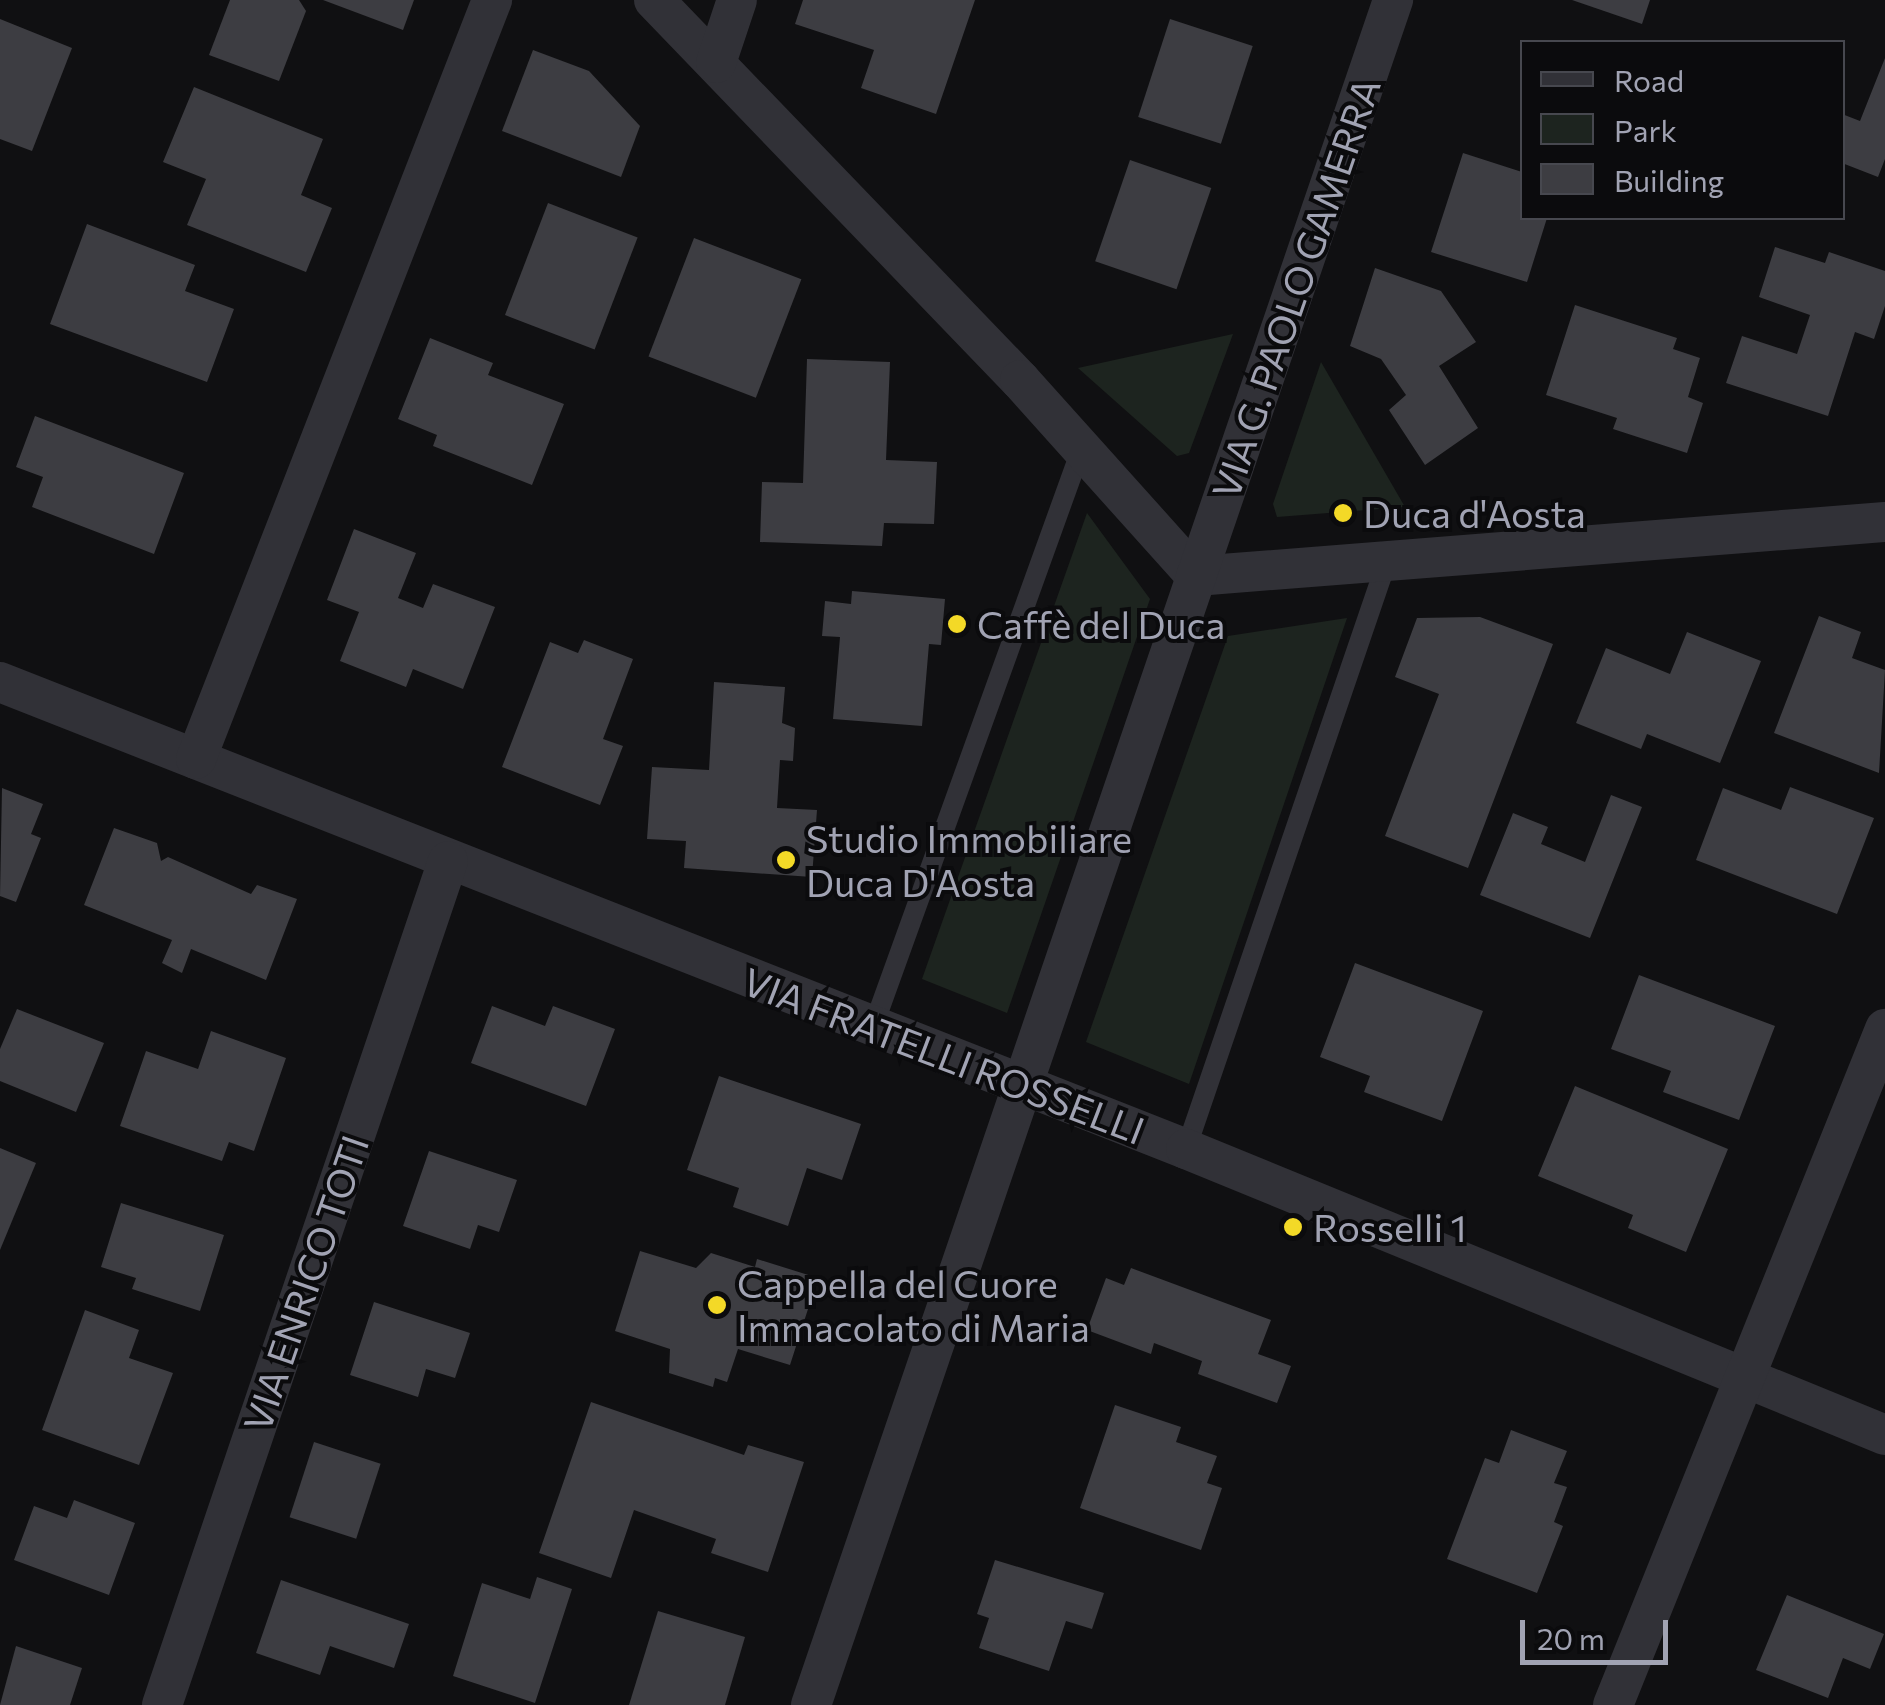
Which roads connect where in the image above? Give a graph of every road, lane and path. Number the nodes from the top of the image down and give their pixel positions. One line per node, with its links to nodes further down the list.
1 (492, 0): 11 (street)
2 (654, 0): 5 (street)
3 (737, 0): 5 (street)
4 (1393, 0): 9 (street, VIA G. PAOLO GAMERRA)
5 (716, 63): 6 (street)
6 (1082, 447): 9 (street); 13 (lane)
7 (1885, 522): 8 (street)
8 (1388, 561): 9 (street); 16 (lane)
9 (1196, 576): 15 (street, VIA G. PAOLO GAMERRA)
10 (0, 682): 11 (street, VIA FRATELLI ROSSELLI)
11 (196, 759): 12 (street, VIA FRATELLI ROSSELLI)
12 (448, 861): 13 (street, VIA FRATELLI ROSSELLI); 19 (street, VIA ENRICO TOTI)
13 (873, 1027): 15 (street, VIA FRATELLI ROSSELLI)
14 (1885, 1029): 17 (street)
15 (1022, 1086): 16 (street, VIA FRATELLI ROSSELLI); 20 (street, VIA G. PAOLO GAMERRA)
16 (1186, 1150): 17 (street, VIA FRATELLI ROSSELLI)
17 (1740, 1378): 18 (street, VIA FRATELLI ROSSELLI); 21 (street)
18 (1885, 1435)
19 (162, 1705)
20 (812, 1705)
21 (1613, 1705)

